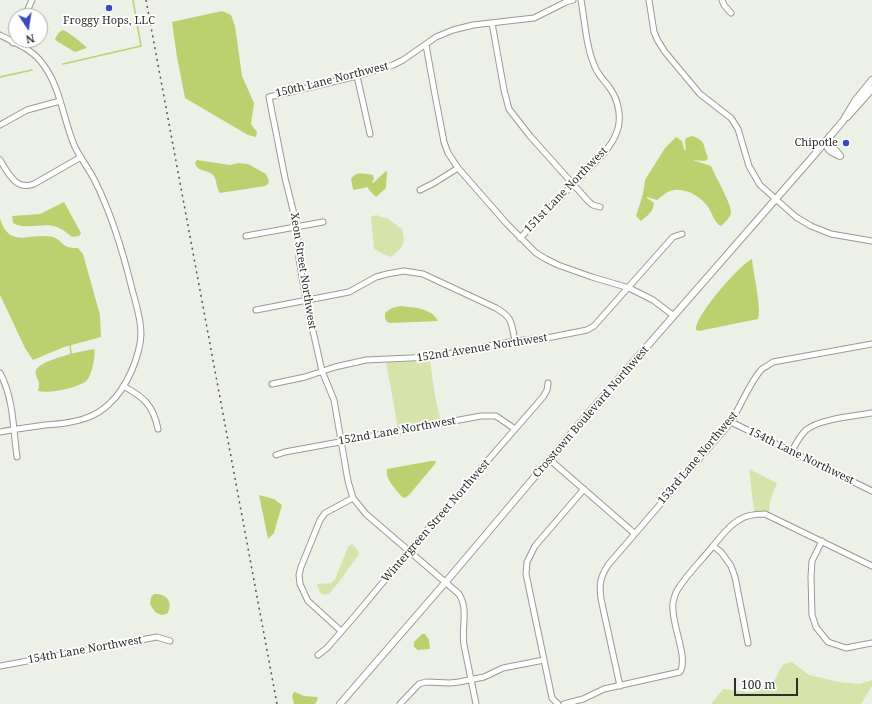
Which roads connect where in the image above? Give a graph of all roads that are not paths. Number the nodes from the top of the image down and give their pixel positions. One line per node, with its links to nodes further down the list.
1 (573, 0): 6 (street, 150th Lane Northwest)
2 (581, 0): 20 (street, 151st Lane Northwest)
3 (649, 0): 22 (street)
4 (722, 0): 5 (street)
5 (731, 13)
6 (492, 23): 7 (street, 150th Lane Northwest); 20 (street)
7 (426, 45): 9 (street, 150th Lane Northwest); 19 (street)
8 (24, 48): 13 (street)
9 (357, 76): 12 (street, 150th Lane Northwest); 16 (street)
10 (872, 80): 14 (street, Crosstown Boulevard Northwest)
11 (872, 89): 14 (street, Crosstown Boulevard Northwest)
12 (269, 97): 25 (street, Xeon Street Northwest)
13 (60, 101): 15 (street); 17 (street)
14 (843, 121): 22 (street, Crosstown Boulevard Northwest)
15 (0, 125)
16 (370, 134)
17 (81, 157): 18 (street); 40 (street)
18 (0, 160)
19 (458, 168): 21 (street); 28 (street)
20 (573, 184): 23 (street); 28 (street, 151st Lane Northwest)
21 (420, 190)
22 (775, 199): 29 (street); 33 (street, Crosstown Boulevard Northwest)
23 (600, 207)
24 (323, 222): 25 (street)
25 (297, 226): 27 (street); 31 (street, Xeon Street Northwest)
26 (682, 234): 30 (street)
27 (246, 236)
28 (520, 238): 30 (street)
29 (872, 241)
30 (628, 288): 33 (street); 34 (street, 152nd Avenue Northwest)
31 (306, 300): 32 (street); 34 (street); 36 (street, Xeon Street Northwest)
32 (256, 310)
33 (674, 316): 51 (street, Crosstown Boulevard Northwest)
34 (515, 341): 36 (street, 152nd Avenue Northwest)
35 (872, 344): 42 (street, 153rd Lane Northwest)
36 (322, 371): 39 (street, 152nd Avenue Northwest); 47 (street, Xeon Street Northwest)
37 (0, 373): 45 (street)
38 (548, 383): 44 (street, Wintergreen Street Northwest)
39 (272, 384)
40 (123, 386): 43 (street); 45 (street)
41 (872, 413): 48 (street)
42 (730, 422): 48 (street, 154th Lane Northwest); 55 (street, 153rd Lane Northwest)
43 (158, 429)
44 (515, 429): 47 (street, 152nd Lane Northwest); 58 (street, Wintergreen Street Northwest)
45 (14, 430): 46 (street); 50 (street)
46 (0, 432)
47 (341, 442): 49 (street, 152nd Lane Northwest); 54 (street, Xeon Street Northwest)
48 (792, 451): 53 (street, 154th Lane Northwest)
49 (276, 455)
50 (17, 457)
51 (549, 460): 52 (street); 60 (street, Crosstown Boulevard Northwest)
52 (584, 489): 55 (street); 66 (street)
53 (872, 491)
54 (353, 498): 58 (street, Xeon Street Northwest); 61 (street)
55 (634, 533): 69 (street, 153rd Lane Northwest)
56 (822, 541): 57 (street); 59 (street); 64 (street)
57 (713, 546): 63 (street); 69 (street)
58 (409, 551): 60 (street, Xeon Street Northwest); 61 (street, Wintergreen Street Northwest)
59 (872, 566)
60 (446, 582): 68 (street, Xeon Street Northwest); 71 (street, Crosstown Boulevard Northwest)
61 (341, 631): 65 (street, Wintergreen Street Northwest)
62 (170, 641): 67 (street, 154th Lane Northwest)
63 (748, 643)
64 (872, 643)
65 (318, 655)
66 (544, 660): 68 (street); 70 (street)
67 (0, 666)
68 (470, 680): 72 (street); 73 (street, Xeon Street Northwest)
69 (620, 686): 74 (street)
70 (557, 703)
71 (340, 704)
72 (400, 704)
73 (476, 704)
74 (564, 704)

